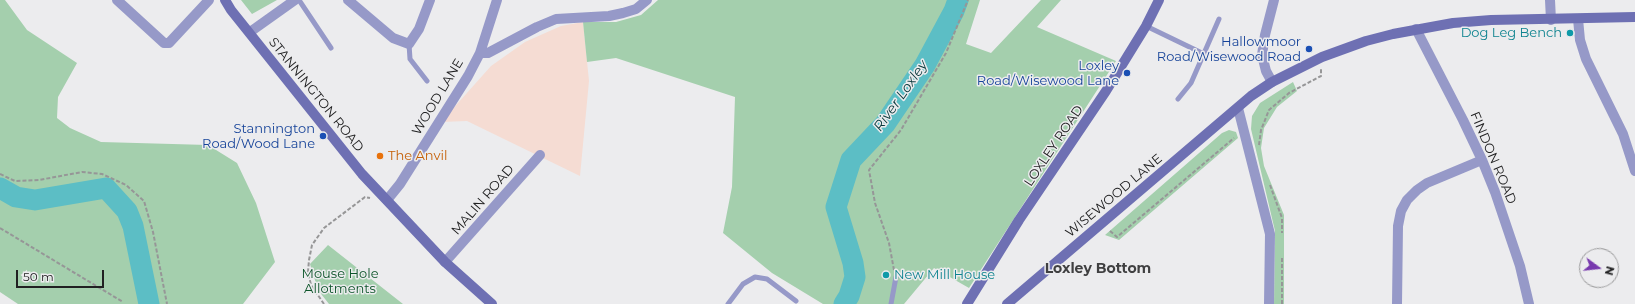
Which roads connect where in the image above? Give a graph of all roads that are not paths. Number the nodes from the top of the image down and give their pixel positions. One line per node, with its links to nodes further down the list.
1 (117, 0): 2 (street)
2 (209, 0)
3 (225, 0): 19 (main road, STANNINGTON ROAD)
4 (295, 0): 19 (street)
5 (299, 0): 21 (lane)
6 (348, 0): 20 (street)
7 (430, 0): 20 (street)
8 (497, 0): 22 (street, WOOD LANE)
9 (647, 0): 22 (street)
10 (1159, 0): 17 (main road, LOXLEY ROAD)
11 (1274, 0): 25 (street)
12 (1550, 0): 16 (street)
13 (1635, 17): 15 (main road, WISEWOOD LANE)
14 (1219, 19): 23 (lane)
15 (1578, 19): 16 (main road, WISEWOOD LANE); 30 (street)
16 (1551, 20): 18 (main road, WISEWOOD LANE)
17 (1146, 26): 23 (lane); 38 (main road, LOXLEY ROAD)
18 (1416, 29): 25 (main road, WISEWOOD LANE); 29 (street, FINDON ROAD)
19 (250, 32): 31 (main road, STANNINGTON ROAD)
20 (409, 44): 24 (lane)
21 (331, 48)
22 (480, 53): 31 (street, WOOD LANE)
23 (1204, 54): 26 (lane)
24 (427, 81)
25 (1272, 82): 27 (main road, WISEWOOD LANE)
26 (1178, 100)
27 (1238, 108): 39 (main road, WISEWOOD LANE); 40 (street)
28 (540, 154): 32 (street, MALIN ROAD)
29 (1482, 160): 41 (street); 42 (street, FINDON ROAD)
30 (1635, 171)
31 (387, 200): 32 (main road, STANNINGTON ROAD)
32 (445, 262): 35 (main road, STANNINGTON ROAD)
33 (896, 277): 37 (lane)
34 (796, 301): 36 (lane)
35 (492, 304)
36 (728, 304)
37 (892, 304)
38 (967, 304)
39 (1006, 304)
40 (1269, 304)
41 (1397, 304)
42 (1529, 304)

